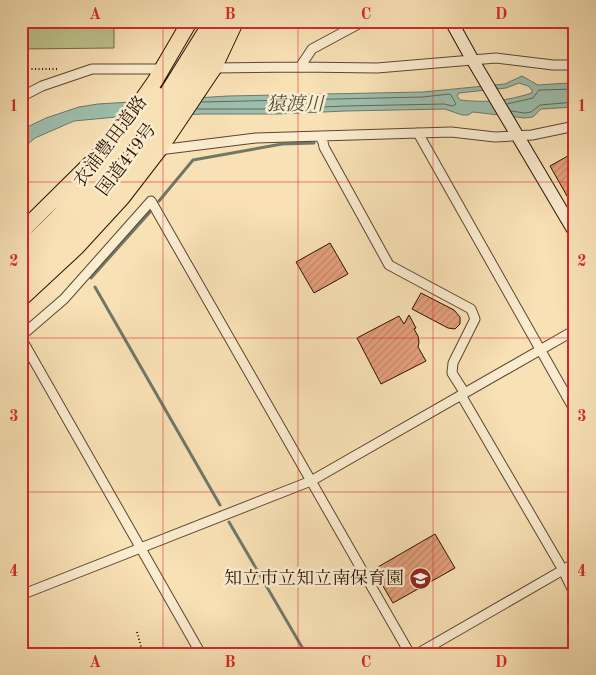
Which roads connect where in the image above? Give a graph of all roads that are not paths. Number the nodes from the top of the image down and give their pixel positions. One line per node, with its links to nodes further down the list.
1 (190, 21): 12 (highway, 国道419号)
2 (208, 21): 21 (highway, 衣浦豊田道路)
3 (212, 21): 22 (highway, 衣浦豊田道路)
4 (224, 21): 23 (highway, 衣浦豊田道路)
5 (236, 21): 11 (highway, 国道419号)
6 (364, 21): 10 (street)
7 (451, 21): 8 (main road)
8 (474, 62): 9 (street); 10 (street); 16 (main road)
9 (575, 65)
10 (300, 67): 11 (street)
11 (214, 68): 18 (highway, 国道419号)
12 (158, 75): 13 (street); 19 (highway, 国道419号)
13 (21, 97)
14 (575, 126): 16 (street)
15 (418, 133): 16 (street); 17 (street); 27 (street)
16 (518, 136): 20 (main road)
17 (320, 137): 18 (street); 28 (street)
18 (162, 144): 24 (highway, 国道419号)
19 (21, 232)
20 (575, 233)
21 (21, 252)
22 (21, 270)
23 (21, 286)
24 (21, 299)
25 (575, 330): 27 (street)
26 (21, 337): 30 (street); 31 (street)
27 (540, 350): 28 (street); 29 (street)
28 (463, 393): 30 (street); 33 (street)
29 (575, 411)
30 (310, 481): 31 (street); 37 (street)
31 (141, 548): 34 (street); 36 (street)
32 (575, 563): 33 (street)
33 (564, 570): 35 (street); 38 (street)
34 (21, 595)
35 (575, 595)
36 (201, 654)
37 (410, 654)
38 (417, 654)

